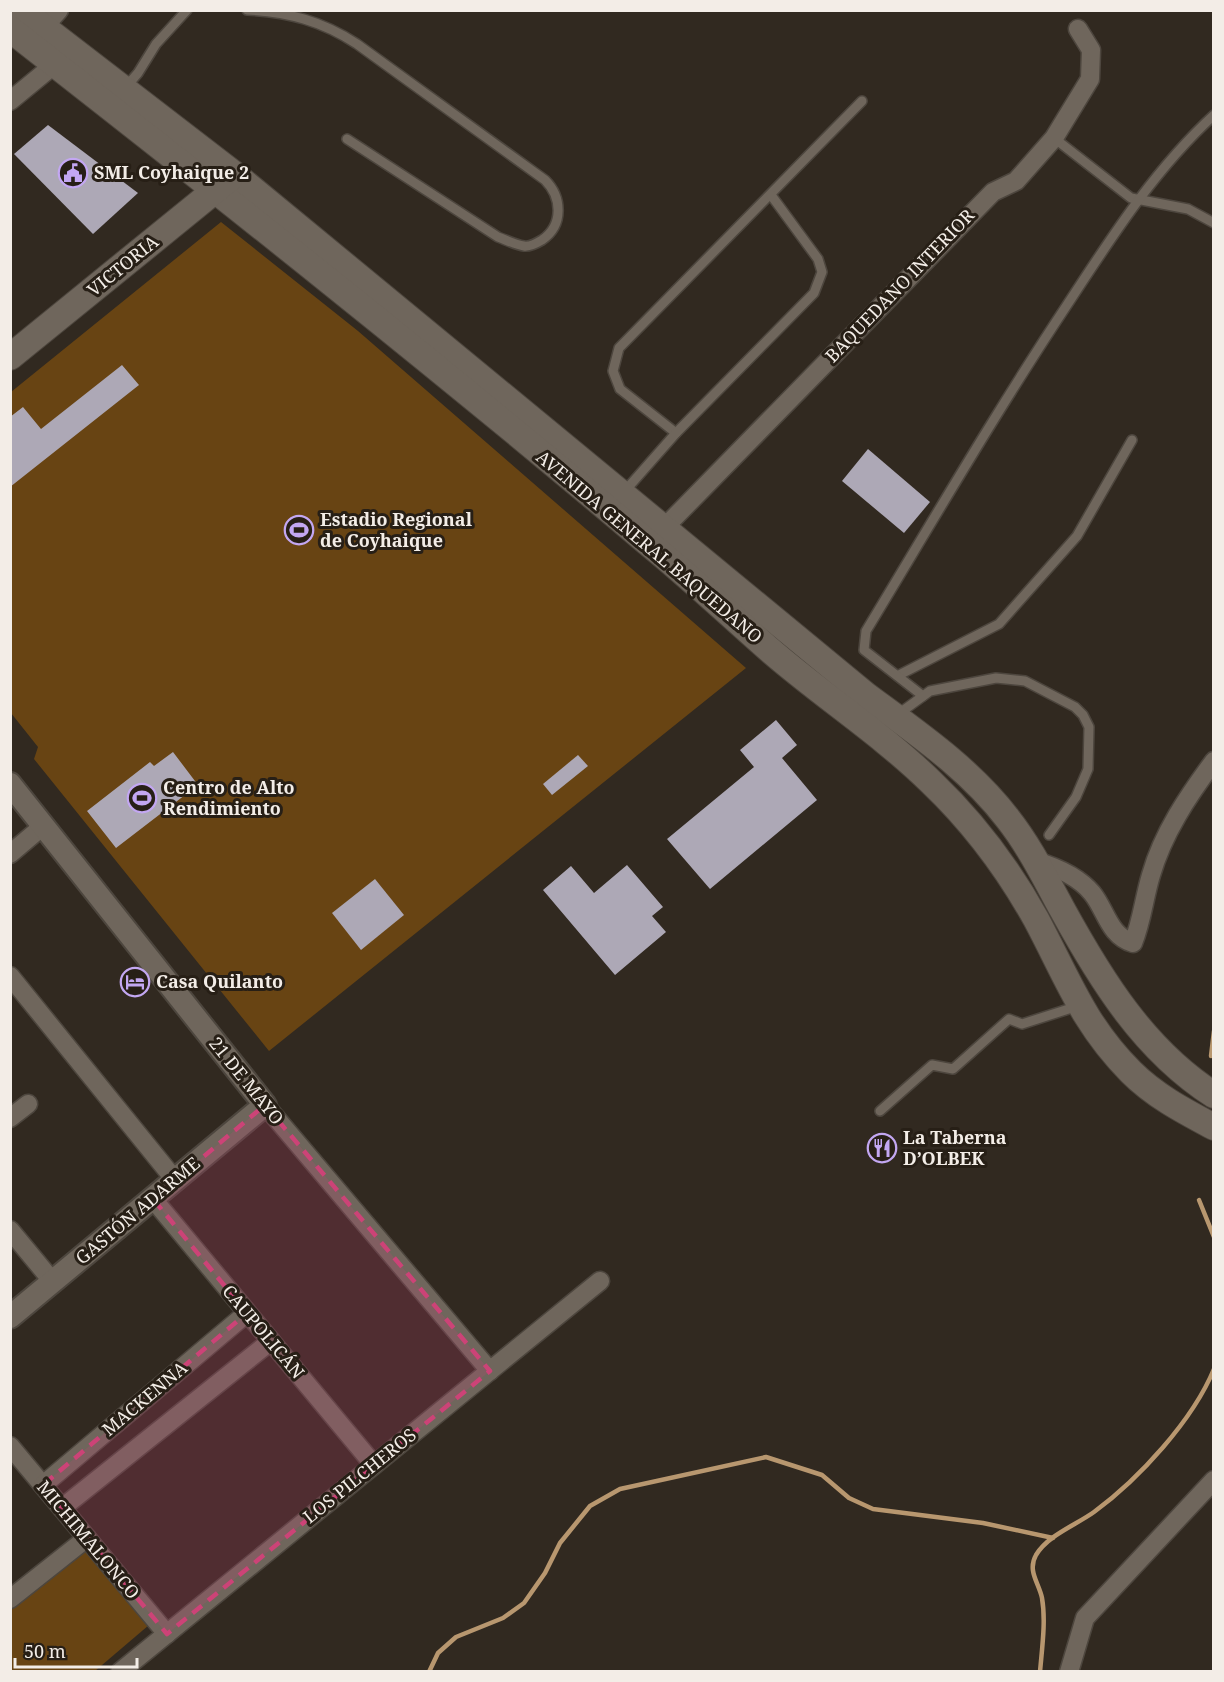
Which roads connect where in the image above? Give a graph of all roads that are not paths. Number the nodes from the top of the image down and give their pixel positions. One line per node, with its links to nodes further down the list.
1 (21, 10): 4 (main road, AVENIDA GENERAL BAQUEDANO)
2 (187, 10): 8 (lane)
3 (247, 10): 12 (lane)
4 (51, 19): 8 (main road, AVENIDA GENERAL BAQUEDANO)
5 (10, 29): 7 (main road, AVENIDA GENERAL BAQUEDANO)
6 (1078, 29): 13 (street, BAQUEDANO INTERIOR)
7 (55, 64): 9 (street); 14 (main road, AVENIDA GENERAL BAQUEDANO)
8 (123, 89): 14 (main road, AVENIDA GENERAL BAQUEDANO)
9 (10, 101)
10 (862, 101): 15 (lane)
11 (1214, 115): 16 (lane)
12 (347, 138)
13 (1054, 138): 16 (lane); 22 (street, BAQUEDANO INTERIOR)
14 (226, 182): 18 (main road, VICTORIA); 21 (main road, AVENIDA GENERAL BAQUEDANO); 33 (main road, AVENIDA GENERAL BAQUEDANO)
15 (771, 195): 19 (lane); 19 (lane)
16 (1136, 201): 17 (lane); 23 (lane)
17 (1214, 223)
18 (10, 357)
19 (676, 433): 21 (lane)
20 (1132, 440): 23 (lane)
21 (622, 493): 22 (main road, AVENIDA GENERAL BAQUEDANO)
22 (664, 528): 25 (main road, AVENIDA GENERAL BAQUEDANO)
23 (899, 675): 24 (lane)
24 (924, 696): 25 (lane); 29 (lane)
25 (895, 717): 31 (main road, AVENIDA GENERAL BAQUEDANO)
26 (1214, 760): 31 (street)
27 (10, 784): 28 (street, 21 DE MAYO)
28 (43, 826): 30 (street); 36 (street, 21 DE MAYO)
29 (1049, 835)
30 (10, 854)
31 (1036, 861): 34 (main road, AVENIDA GENERAL BAQUEDANO)
32 (10, 976): 40 (street)
33 (1078, 1006): 37 (lane); 39 (main road, AVENIDA GENERAL BAQUEDANO)
34 (1214, 1095)
35 (28, 1104): 38 (street)
36 (265, 1105): 40 (street, GASTÓN ADARME); 48 (street, 21 DE MAYO)
37 (880, 1111)
38 (10, 1118)
39 (1214, 1127)
40 (175, 1180): 41 (street, GASTÓN ADARME)
41 (153, 1198): 44 (street, GASTÓN ADARME); 45 (street, CAUPOLICÁN)
42 (10, 1230): 44 (street)
43 (600, 1281): 48 (street, LOS PILCHEROS)
44 (53, 1282): 46 (street, GASTÓN ADARME)
45 (248, 1313): 47 (street, CAUPOLICÁN); 52 (street, MACKENNA)
46 (10, 1317)
47 (271, 1341): 50 (street, CAUPOLICÁN); 53 (street, MACKENNA)
48 (490, 1371): 50 (street, LOS PILCHEROS)
49 (10, 1446): 52 (street, MICHIMALONCO)
50 (374, 1465): 56 (street, LOS PILCHEROS)
51 (1214, 1480): 58 (street)
52 (43, 1485): 53 (street, MICHIMALONCO)
53 (62, 1508): 54 (street, MICHIMALONCO)
54 (87, 1538): 55 (street); 56 (street, MICHIMALONCO)
55 (10, 1599)
56 (167, 1634): 57 (street, LOS PILCHEROS)
57 (120, 1671)
58 (1068, 1671)

